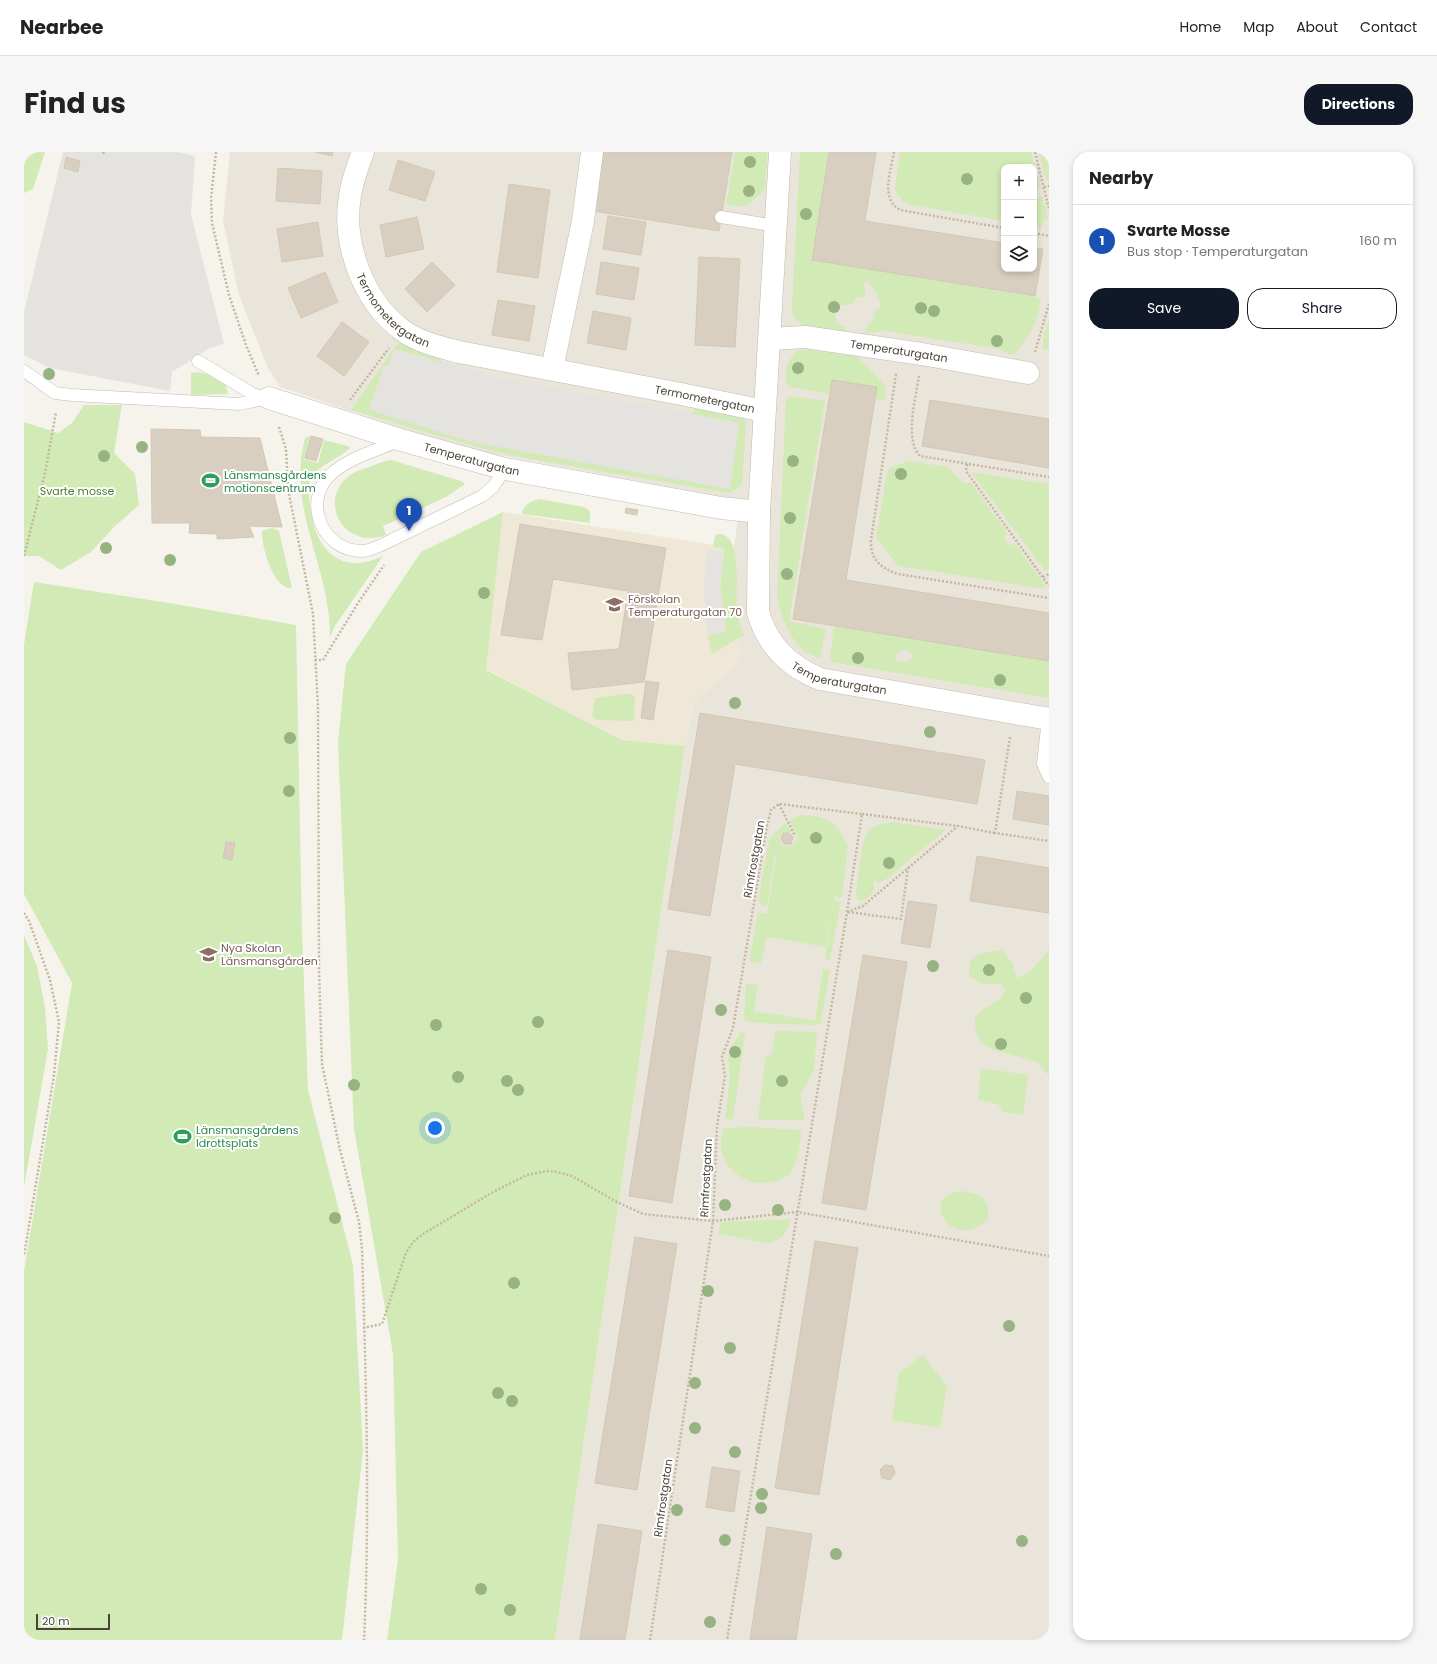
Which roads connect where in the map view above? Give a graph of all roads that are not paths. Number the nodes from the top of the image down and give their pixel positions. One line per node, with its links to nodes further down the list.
1 (363, 152): 8 (street, Termometergatan)
2 (592, 152): 8 (street)
3 (780, 152): 5 (street, Temperaturgatan)
4 (721, 217): 5 (lane)
5 (776, 226): 6 (street, Temperaturgatan)
6 (770, 339): 10 (street, Temperaturgatan); 12 (street, Temperaturgatan)
7 (198, 361): 11 (lane, Temperaturgatan)
8 (552, 369): 12 (street, Termometergatan)
9 (24, 371): 11 (lane)
10 (1028, 373)
11 (269, 398): 13 (street, Temperaturgatan)
12 (764, 411): 15 (street, Temperaturgatan)
13 (401, 440): 14 (street, Temperaturgatan); 14 (lane)
14 (505, 469): 15 (street, Temperaturgatan)
15 (759, 512): 16 (street, Temperaturgatan)
16 (1049, 719): 17 (lane)
17 (1049, 777)

